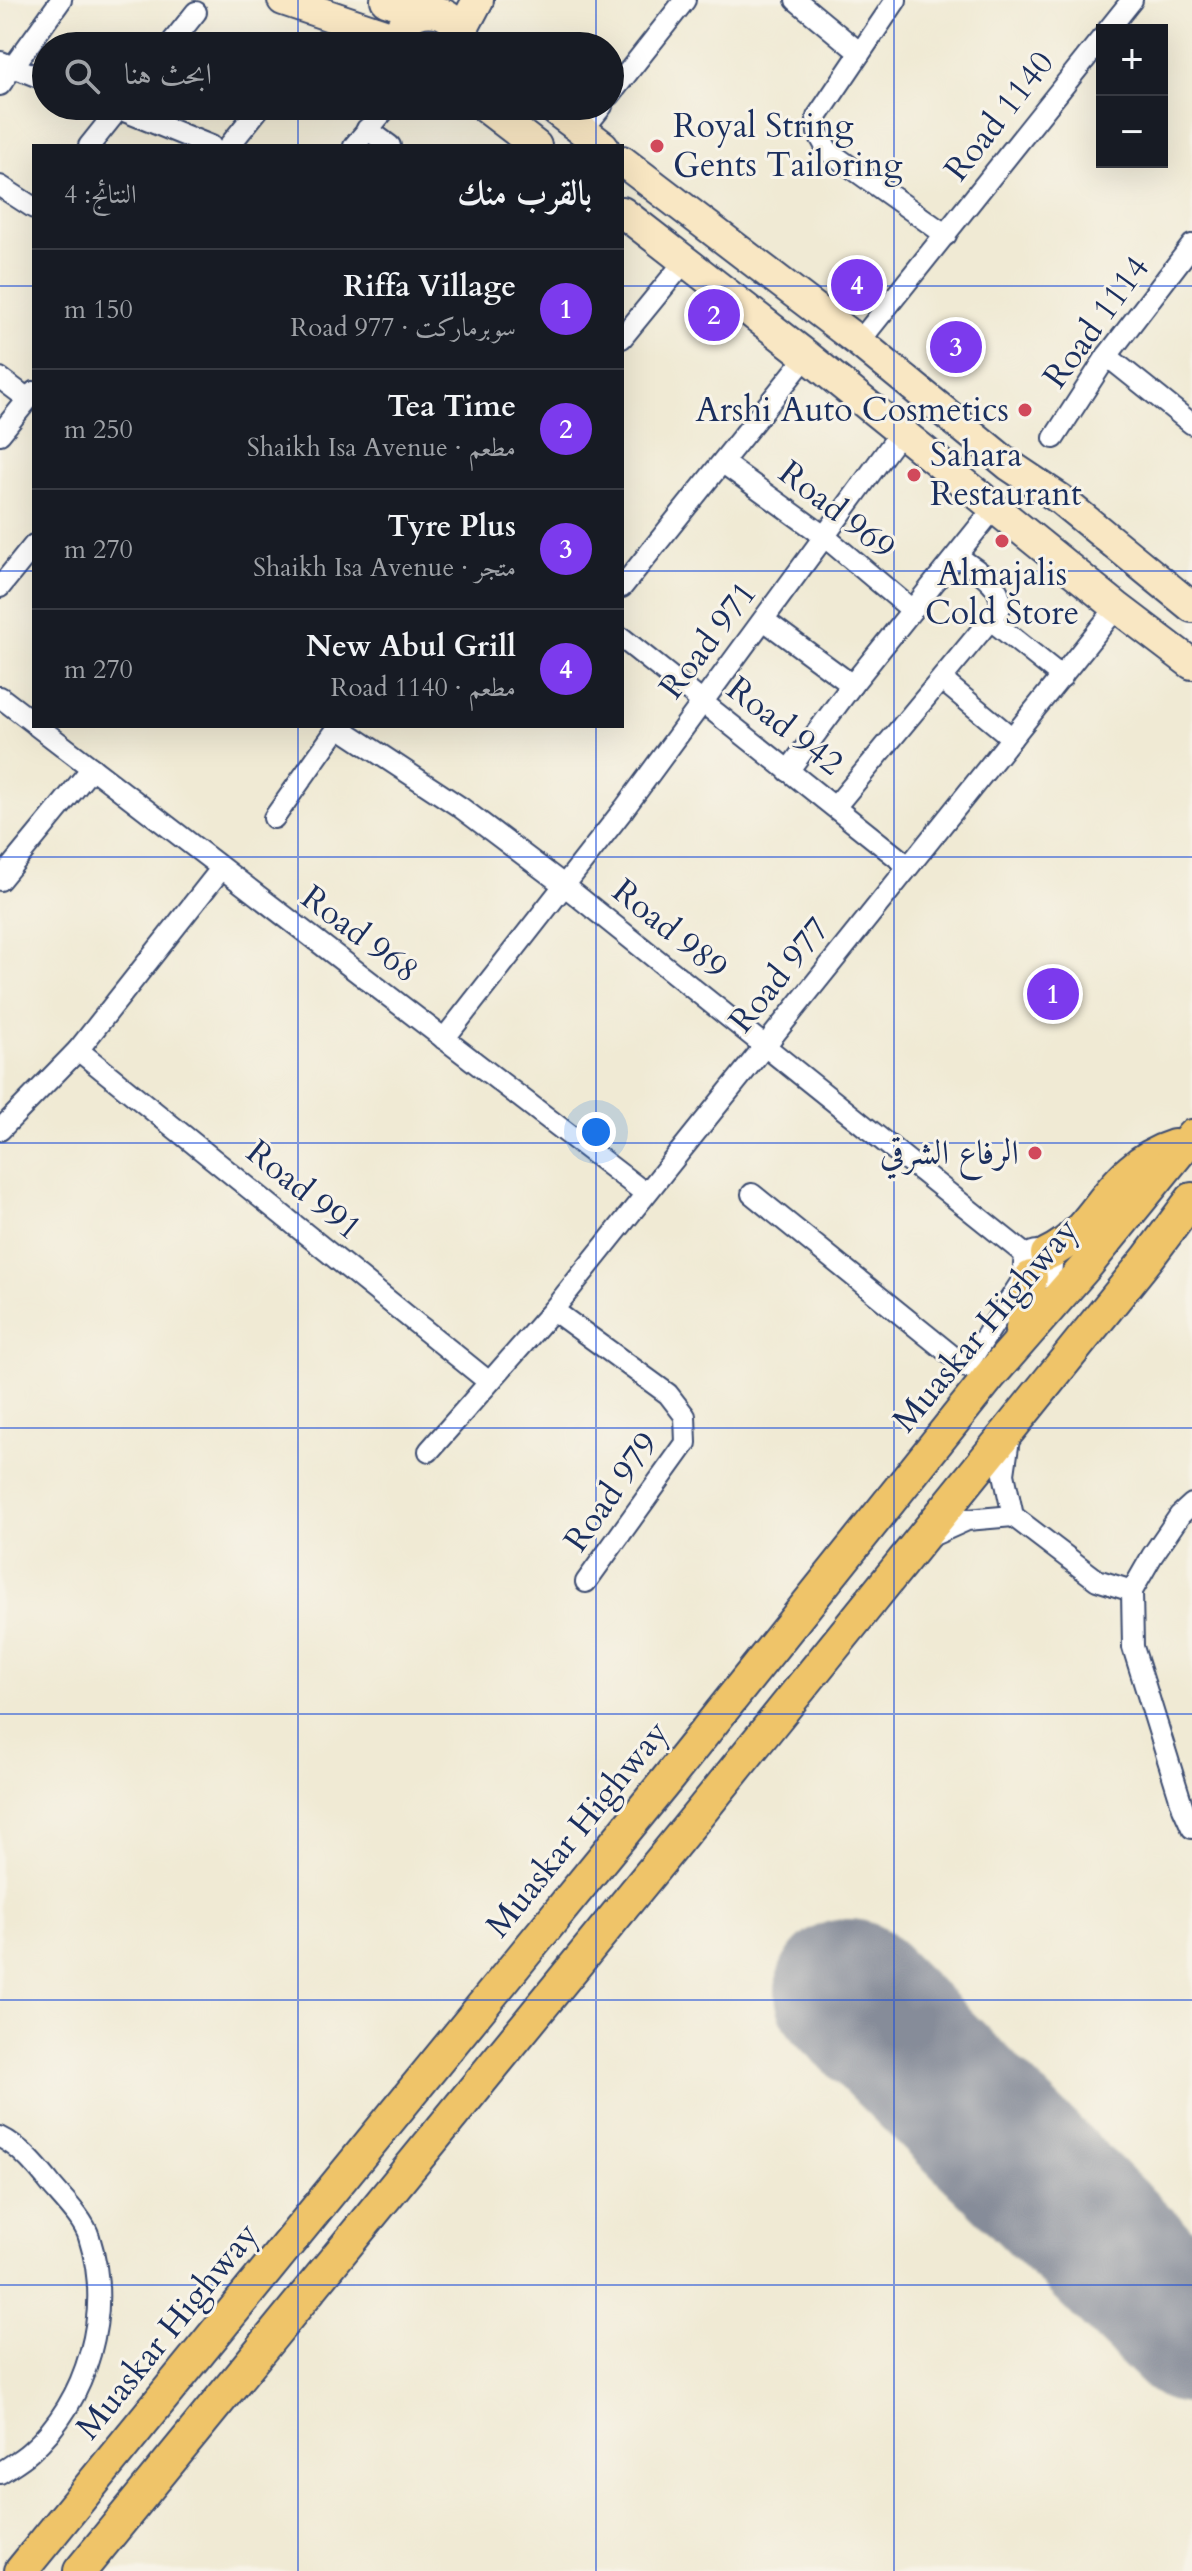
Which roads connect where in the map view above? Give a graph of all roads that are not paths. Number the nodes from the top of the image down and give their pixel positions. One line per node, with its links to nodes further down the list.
1 (61, 0): 12 (street)
2 (283, 0): 14 (street)
3 (386, 0): 9 (street)
4 (478, 0): 17 (street)
5 (685, 0): 23 (street)
6 (796, 0): 20 (street)
7 (896, 0): 20 (street)
8 (1132, 0): 11 (street)
9 (437, 7): 15 (street); 16 (street)
10 (196, 12): 13 (street)
11 (1113, 24)
12 (34, 32)
13 (180, 32)
14 (369, 32)
15 (399, 32)
16 (459, 32)
17 (467, 32)
18 (32, 34): 21 (street)
19 (1096, 46): 43 (street, Road 1140)
20 (860, 53): 43 (street, Road 1140)
21 (7, 64): 22 (street); 24 (street)
22 (32, 74)
23 (624, 77)
24 (0, 85)
25 (108, 120): 33 (street)
26 (148, 120): 34 (street)
27 (250, 120): 35 (street)
28 (374, 120): 31 (street)
29 (502, 120): 38 (street)
30 (568, 120): 32 (street)
31 (367, 129): 36 (street); 37 (street)
32 (592, 138)
33 (90, 144)
34 (206, 144)
35 (231, 144)
36 (356, 144)
37 (387, 144)
38 (533, 144)
39 (624, 163): 47 (street)
40 (0, 186): 41 (street)
41 (32, 207)
42 (624, 214): 45 (street)
43 (946, 235): 47 (street, Road 1140)
44 (1192, 245): 49 (street, Road 1114)
45 (685, 261): 46 (street); 48 (street)
46 (624, 336)
47 (859, 342): 64 (street)
48 (807, 356): 53 (street); 56 (street, Road 969)
49 (1107, 356): 52 (street); 55 (street, Road 1114)
50 (0, 378): 51 (street)
51 (31, 396): 54 (street)
52 (1192, 424)
53 (901, 432): 57 (street); 58 (street, Road 971)
54 (0, 434)
55 (1054, 438)
56 (723, 463): 58 (street, Road 969); 61 (street, Road 969)
57 (995, 507): 60 (street); 63 (street)
58 (824, 536): 65 (street, Road 969); 66 (street, Road 971)
59 (32, 547): 62 (street)
60 (957, 556): 65 (street); 67 (street)
61 (624, 585)
62 (0, 587)
63 (1117, 607): 69 (street); 70 (street, Road 977)
64 (1192, 607)
65 (912, 610): 72 (street)
66 (764, 620): 72 (street); 74 (street, Road 971)
67 (992, 621): 70 (street); 71 (street)
68 (624, 640): 74 (street, Road 942)
69 (1192, 664)
70 (1062, 677): 79 (street, Road 977)
71 (942, 680): 79 (street); 82 (street)
72 (852, 685): 81 (street)
73 (0, 697): 75 (street, Road 968)
74 (702, 701): 81 (street, Road 942); 87 (street, Road 971)
75 (32, 722)
76 (40, 728): 80 (street, Road 968)
77 (337, 728): 83 (street)
78 (341, 728): 87 (street, Road 989)
79 (1012, 738): 84 (street, Road 977)
80 (92, 768): 85 (street, Road 968); 86 (street)
81 (788, 771): 82 (street, Road 942)
82 (835, 807): 84 (street, Road 942)
83 (274, 818)
84 (908, 866): 89 (street, Road 977)
85 (221, 869): 88 (street, Road 968); 90 (street)
86 (0, 880)
87 (565, 886): 88 (street, Road 971); 89 (street, Road 989)
88 (444, 1039): 93 (street, Road 968)
89 (763, 1046): 93 (street, Road 977); 96 (street, Road 989)
90 (78, 1050): 91 (street); 99 (street, Road 991)
91 (0, 1130)
92 (1190, 1138): 96 (main road); 98 (main road, Muaskar Highway)
93 (645, 1193): 97 (street, Road 977)
94 (752, 1194): 96 (street)
95 (1192, 1199): 100 (main road)
96 (1033, 1265): 98 (main road)
97 (553, 1310): 99 (street, Road 977); 105 (street, Road 979)
98 (1020, 1340): 110 (main road, Muaskar Highway)
99 (489, 1382): 101 (street, Road 977)
100 (1011, 1425): 103 (street); 104 (main road)
101 (429, 1451)
102 (1192, 1504): 106 (street)
103 (1013, 1516): 104 (street); 106 (street)
104 (918, 1542): 111 (main road)
105 (586, 1582)
106 (1132, 1591): 107 (street)
107 (1192, 1828)
108 (0, 2137): 109 (street)
109 (0, 2473)
110 (21, 2571)
111 (80, 2571)

